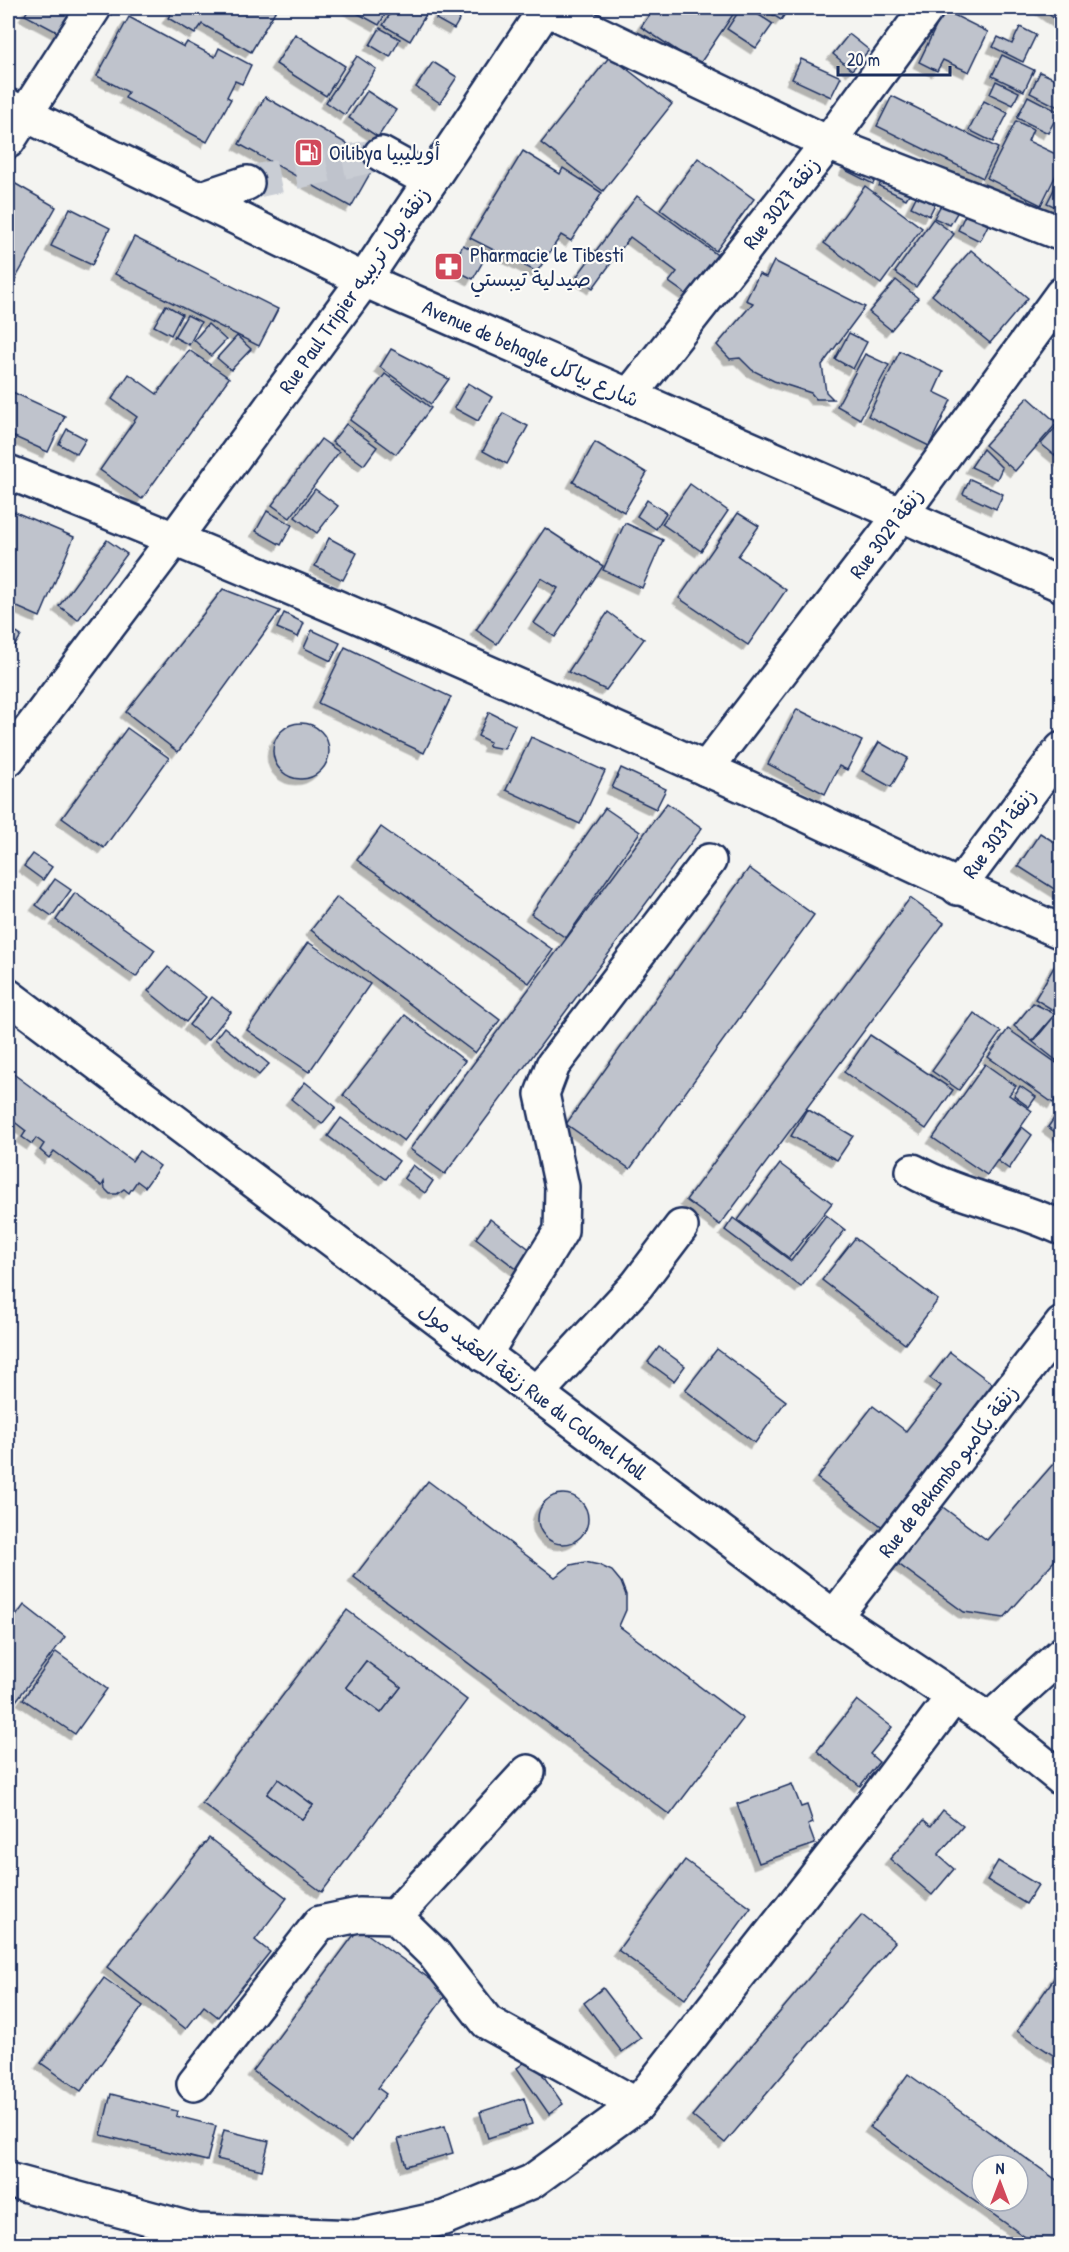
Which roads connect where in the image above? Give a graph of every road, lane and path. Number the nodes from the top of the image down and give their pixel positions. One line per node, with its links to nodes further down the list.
1 (94, 8): 4 (street)
2 (546, 8): 6 (street); 8 (street, Rue Paul Tripier زنقة بول تريبيه)
3 (927, 8): 6 (street, Rue 3027 زنقة)
4 (16, 109): 5 (street); 10 (street, Avenue de behagle شارع بياكل)
5 (8, 141)
6 (828, 143): 11 (street); 14 (street, Rue 3027 زنقة)
7 (381, 154): 8 (street)
8 (430, 181): 12 (street, Rue Paul Tripier زنقة بول تريبيه)
9 (247, 183): 10 (street)
10 (199, 199): 12 (street, Avenue de behagle شارع بياكل)
11 (1062, 234)
12 (364, 280): 14 (street, Avenue de behagle شارع بياكل); 17 (street, Rue Paul Tripier زنقة بول تريبيه)
13 (1062, 294): 16 (street, Rue 3029 زنقة)
14 (630, 396): 16 (street, Avenue de behagle شارع بياكل)
15 (8, 472): 17 (street)
16 (900, 516): 18 (street, Avenue de behagle شارع بياكل); 21 (street, Rue 3029 زنقة)
17 (175, 538): 20 (street, Rue Paul Tripier زنقة بول تريبيه); 21 (street)
18 (1062, 585)
19 (1062, 749): 23 (street, Rue 3031 زنقة)
20 (8, 759)
21 (706, 769): 23 (street)
22 (709, 861): 30 (street)
23 (958, 888): 24 (street)
24 (1062, 932)
25 (8, 996): 30 (street, زنقة العقيد مول Rue du Colonel Moll)
26 (913, 1171): 28 (street)
27 (681, 1227): 31 (street)
28 (1062, 1228)
29 (1062, 1324): 32 (street, Rue de Bekambo زنقة بكامبو)
30 (484, 1355): 31 (street, زنقة العقيد مول Rue du Colonel Moll)
31 (536, 1394): 32 (street, زنقة العقيد مول Rue du Colonel Moll)
32 (834, 1617): 34 (street, زنقة العقيد مول Rue du Colonel Moll)
33 (1062, 1654): 35 (street)
34 (953, 1697): 35 (street, زنقة العقيد مول Rue du Colonel Moll); 40 (street)
35 (989, 1720): 37 (street, زنقة العقيد مول Rue du Colonel Moll)
36 (528, 1772): 38 (street)
37 (1060, 1774)
38 (395, 1917): 39 (street); 40 (street)
39 (194, 2084)
40 (637, 2105): 41 (street)
41 (8, 2180)

